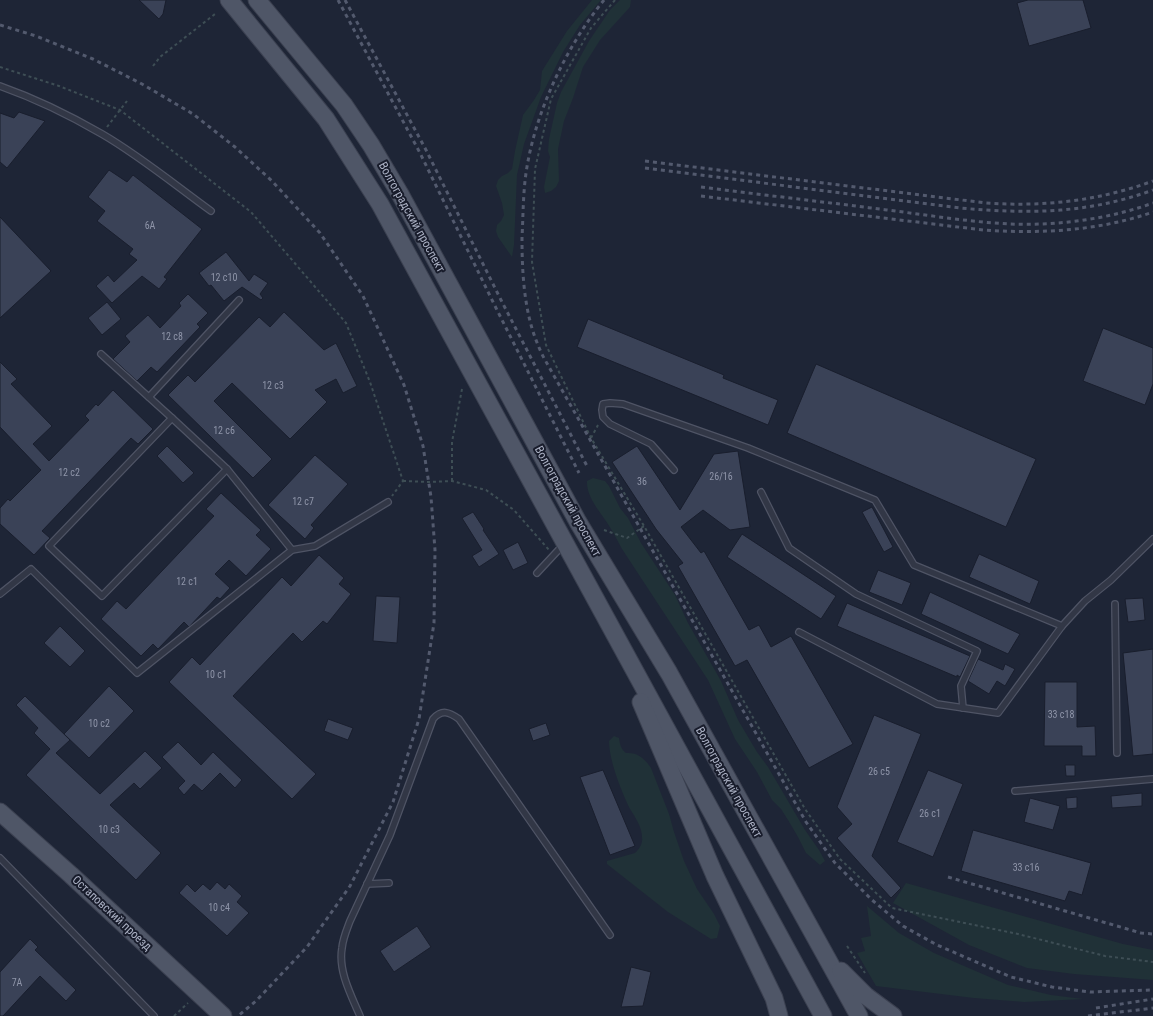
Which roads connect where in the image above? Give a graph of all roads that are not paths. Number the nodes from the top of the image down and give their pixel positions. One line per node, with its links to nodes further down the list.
1 (229, 0): 14 (main road, Волгоградский проспект)
2 (257, 0): 31 (main road, Волгоградский проспект)
3 (0, 86): 4 (lane)
4 (211, 211)
5 (239, 300): 7 (lane)
6 (101, 354): 7 (lane)
7 (149, 397): 8 (lane)
8 (172, 418): 9 (lane); 9 (lane)
9 (227, 469): 15 (lane)
10 (674, 470): 20 (lane)
11 (761, 492): 22 (lane)
12 (388, 502): 15 (lane)
13 (1153, 539): 20 (lane)
14 (559, 549): 16 (lane); 19 (main road, Волгоградский проспект)
15 (292, 550): 17 (lane)
16 (537, 573)
17 (0, 594)
18 (1115, 604): 23 (lane)
19 (600, 606): 35 (main road); 36 (main road, Волгоградский проспект)
20 (1062, 626): 22 (lane)
21 (799, 632): 22 (lane)
22 (963, 708)
23 (1118, 753)
24 (1153, 779): 25 (lane)
25 (1015, 792)
26 (0, 812): 33 (main road, Остаповский проезд)
27 (0, 858): 32 (lane)
28 (389, 883): 29 (lane)
29 (367, 884): 30 (lane); 34 (lane)
30 (610, 935)
31 (824, 953): 37 (main road, Волгоградский проспект); 38 (main road)
32 (154, 1016)
33 (223, 1016)
34 (360, 1016)
35 (779, 1016)
36 (823, 1016)
37 (859, 1016)
38 (893, 1016)

